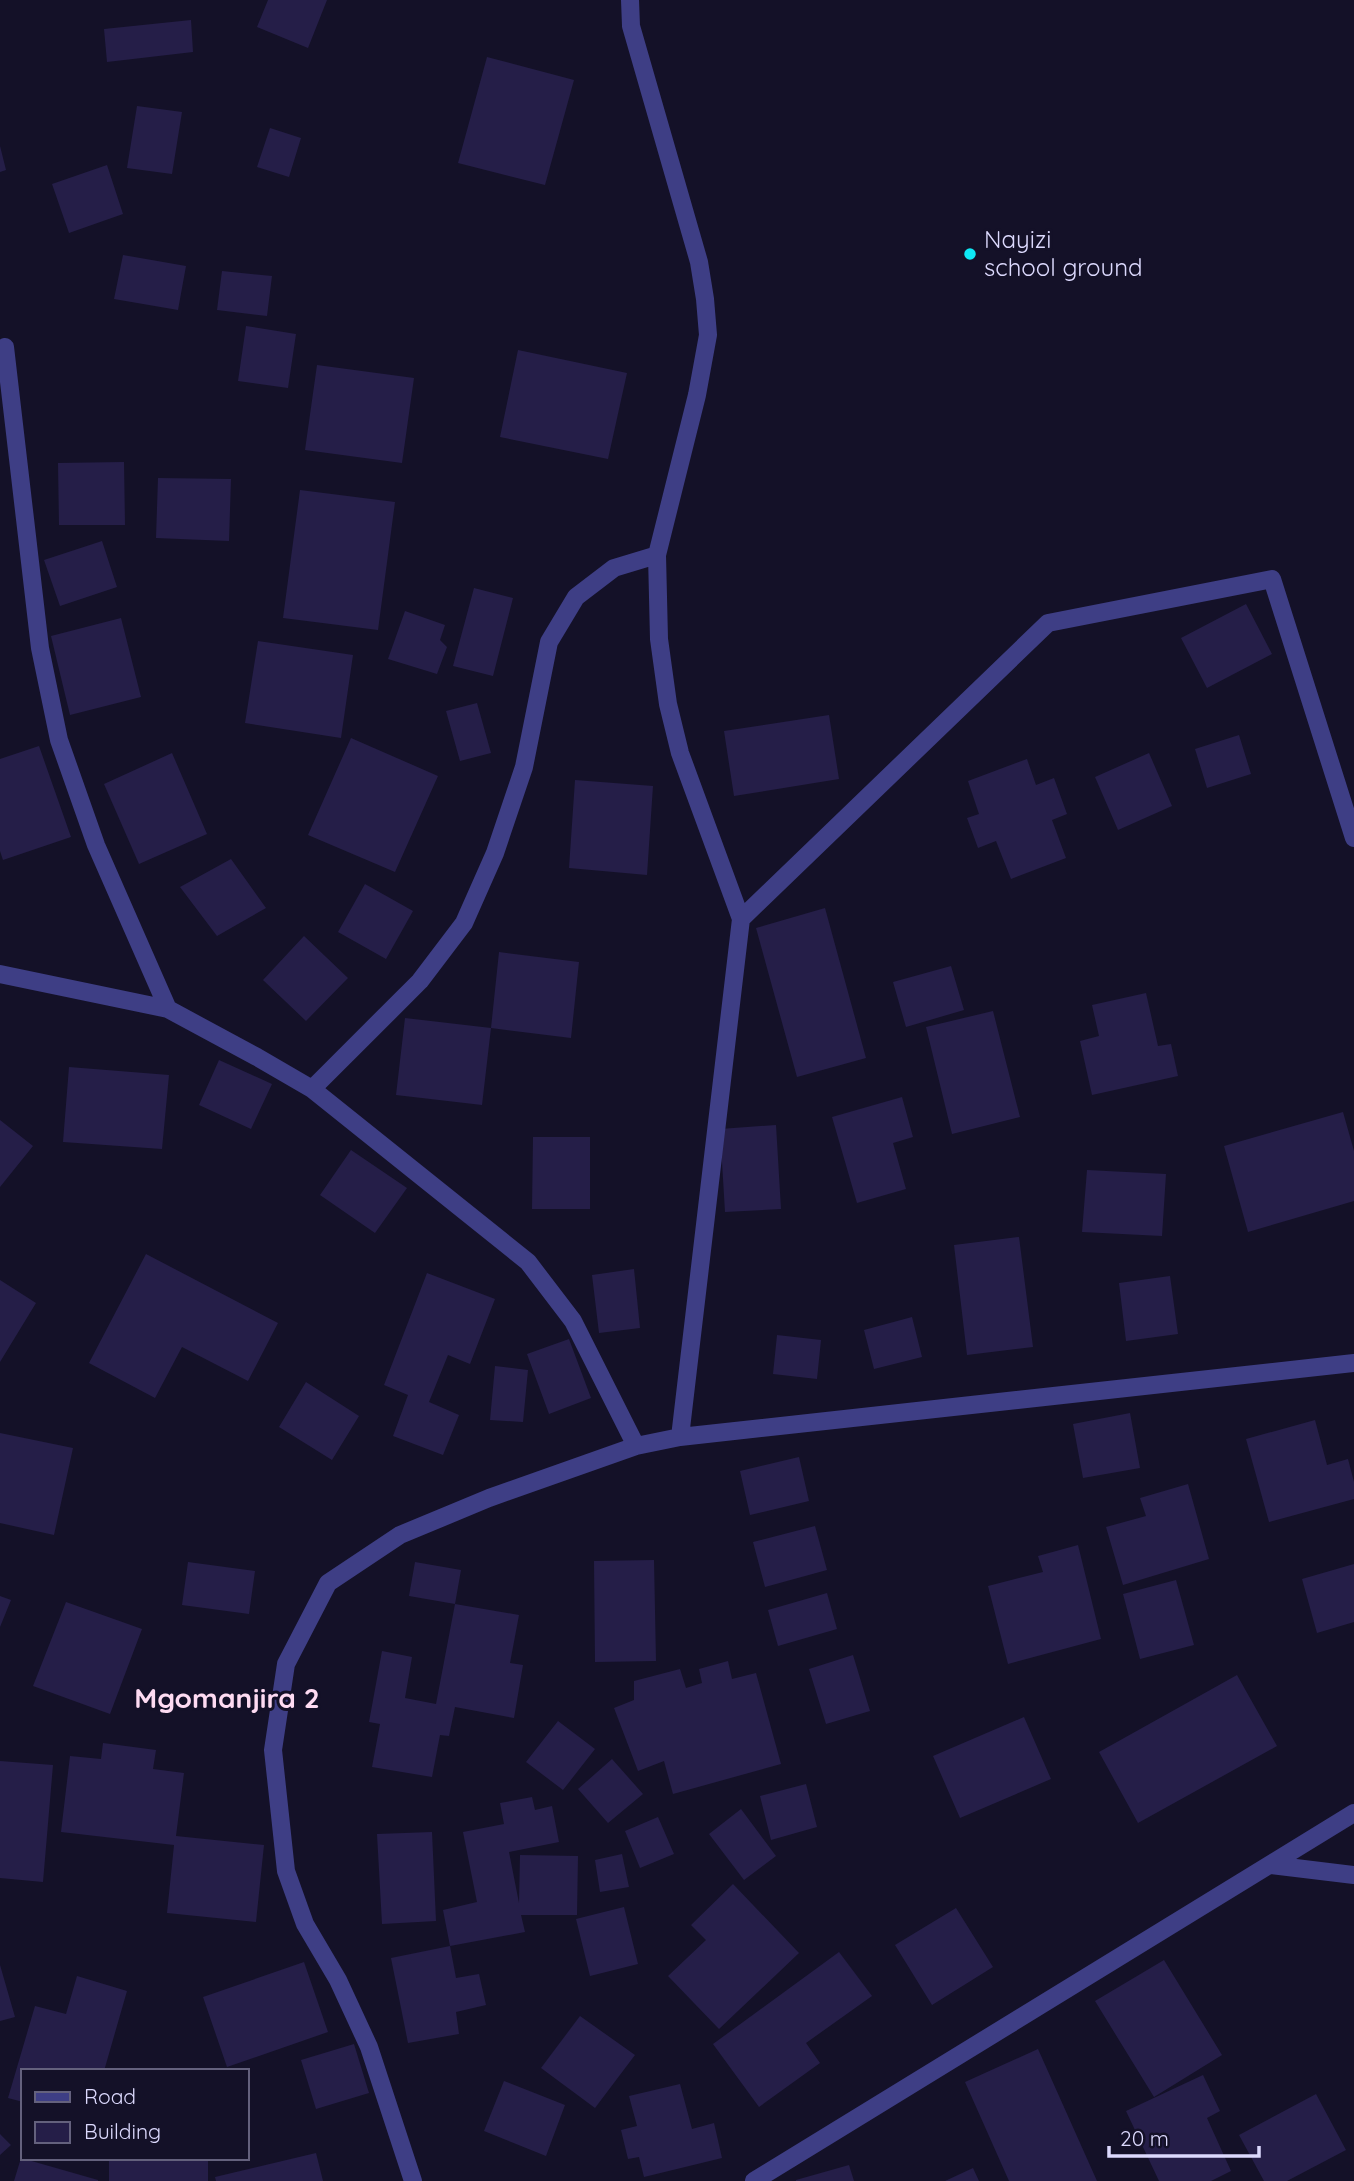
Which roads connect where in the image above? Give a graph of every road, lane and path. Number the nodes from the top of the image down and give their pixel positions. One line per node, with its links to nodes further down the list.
1 (630, 0): 3 (street)
2 (5, 347): 7 (street)
3 (657, 555): 5 (street); 8 (street)
4 (1354, 838): 5 (street)
5 (741, 919): 10 (street)
6 (0, 974): 7 (street)
7 (168, 1009): 8 (street)
8 (312, 1089): 11 (street)
9 (1354, 1363): 10 (street)
10 (680, 1437): 11 (street)
11 (636, 1446): 15 (street)
12 (1354, 1813): 13 (street)
13 (1271, 1865): 14 (street); 16 (street)
14 (1354, 1875)
15 (413, 2181)
16 (754, 2181)

